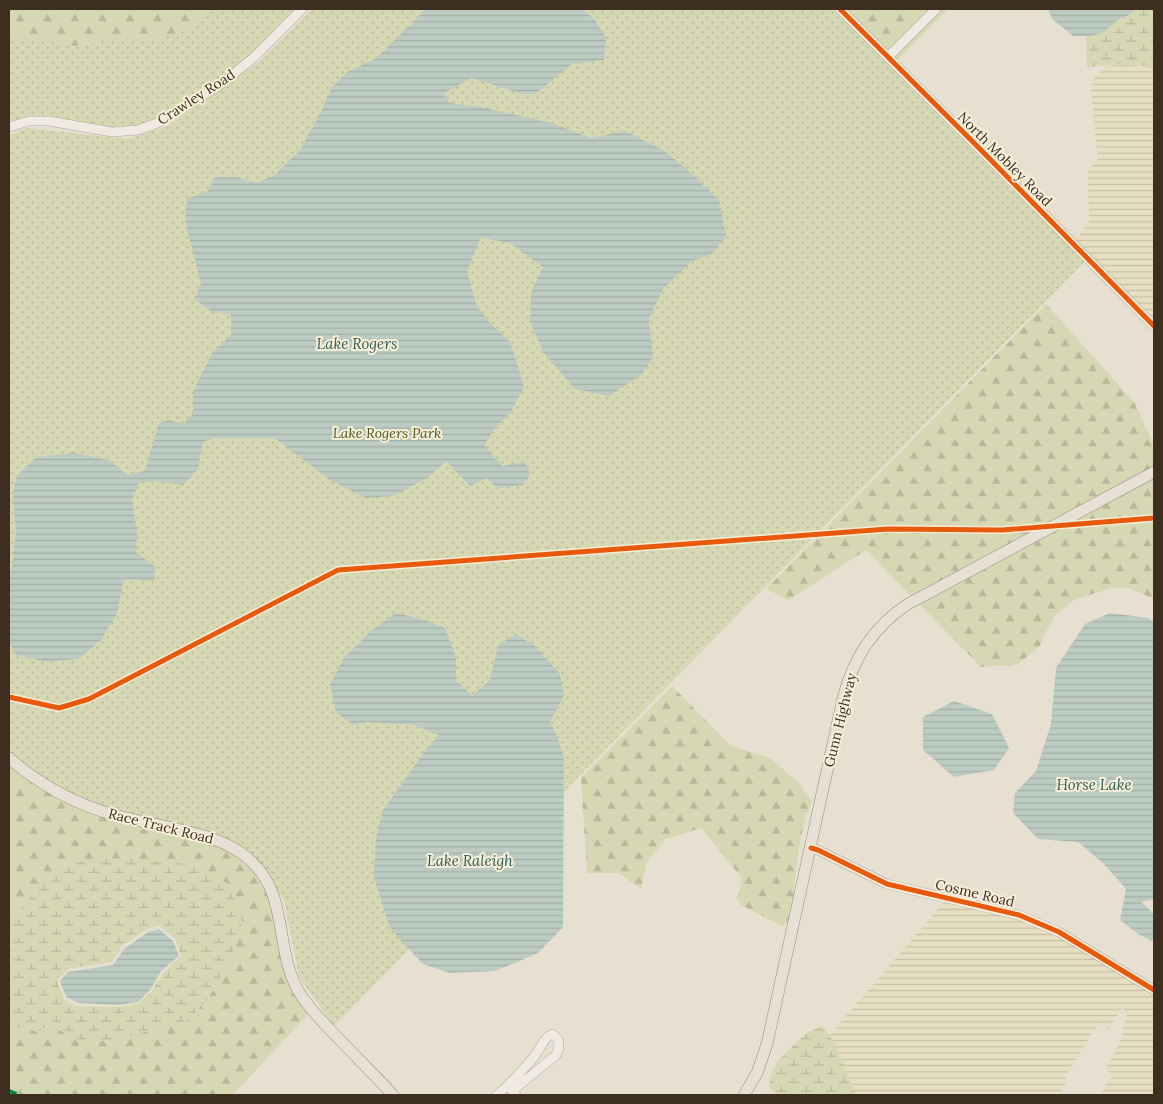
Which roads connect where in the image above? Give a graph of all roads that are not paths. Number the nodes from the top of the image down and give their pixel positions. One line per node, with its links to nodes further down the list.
1 (302, 9): 5 (street, Crawley Road)
2 (840, 9): 4 (street, North Mobley Road)
3 (936, 9): 4 (street)
4 (888, 58): 6 (street, North Mobley Road)
5 (9, 127)
6 (1154, 326)
7 (1154, 472): 9 (main road, Gunn Highway)
8 (9, 758): 11 (main road, Race Track Road)
9 (811, 848): 10 (street, Cosme Road); 14 (main road, Gunn Highway)
10 (1154, 990)
11 (393, 1095)
12 (497, 1095): 13 (street)
13 (516, 1095)
14 (744, 1095)

